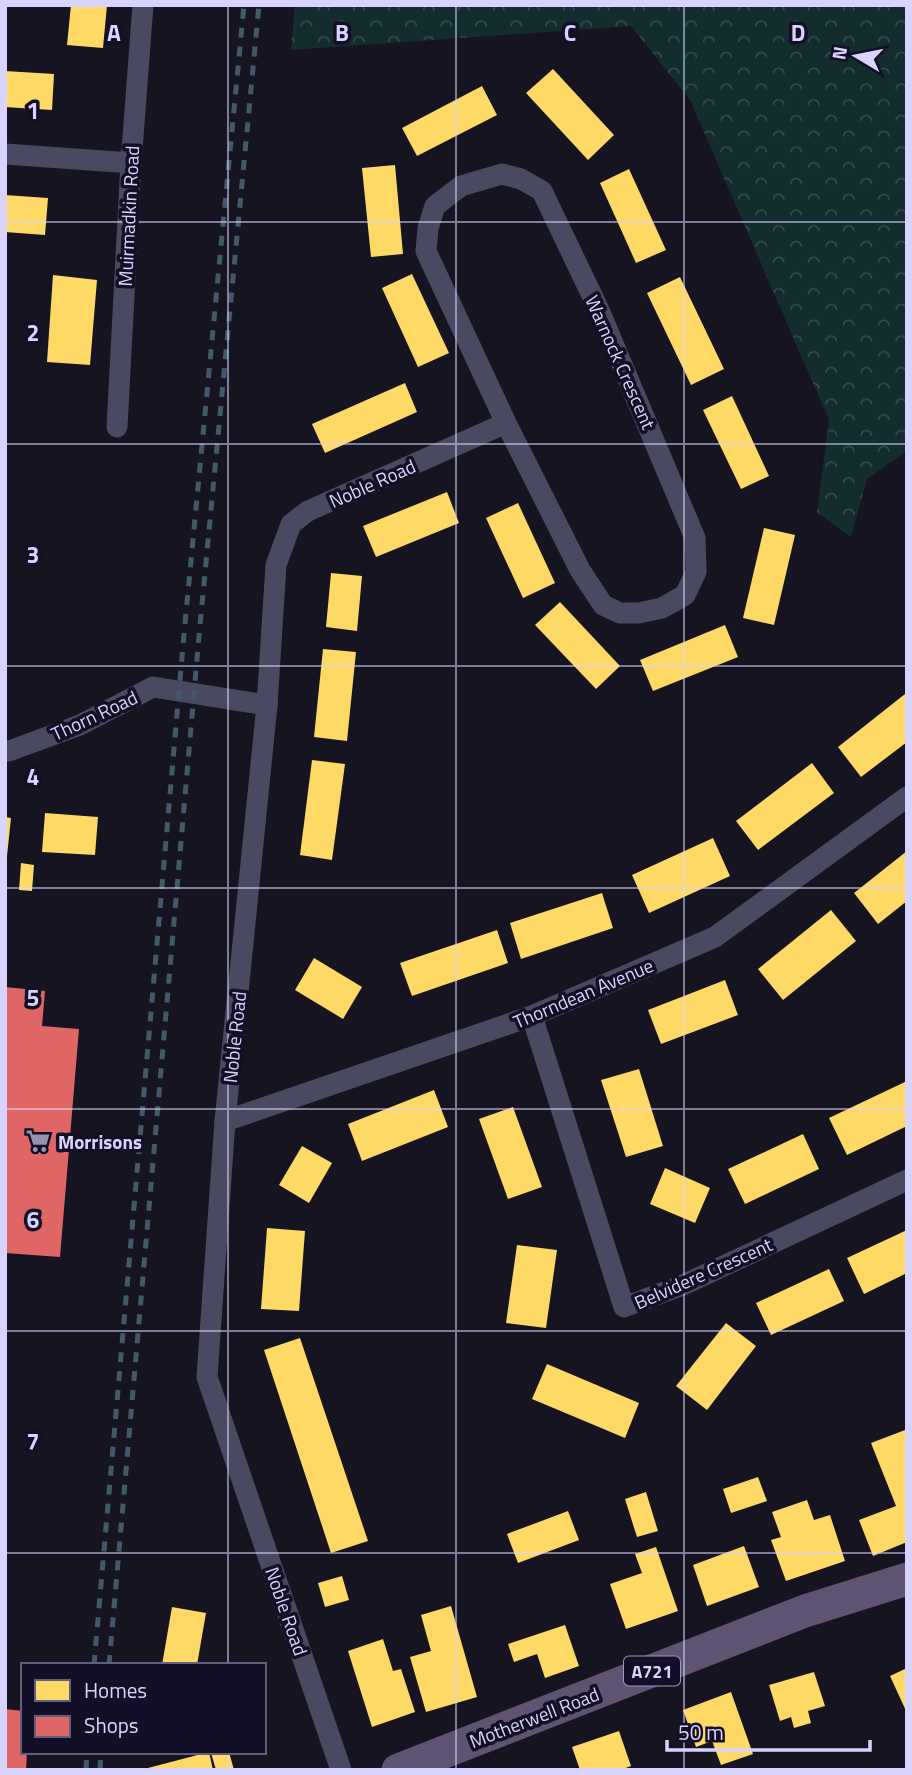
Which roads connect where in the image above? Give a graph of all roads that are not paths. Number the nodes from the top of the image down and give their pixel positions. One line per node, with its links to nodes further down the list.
1 (143, 5): 3 (street, Muirmadkin Road)
2 (5, 154): 3 (street)
3 (131, 163): 5 (street, Muirmadkin Road)
4 (506, 424): 4 (street, Warnock Crescent); 6 (street, Noble Road)
5 (117, 427)
6 (267, 705): 7 (street, Thorn Road); 10 (street, Noble Road)
7 (5, 751)
8 (907, 797): 9 (street, Thorndean Avenue)
9 (532, 1016): 10 (street, Thorndean Avenue); 11 (street, Belvidere Crescent)
10 (225, 1121): 13 (street, Noble Road)
11 (907, 1180)
12 (907, 1579): 14 (main road, Motherwell Road / A721)
13 (341, 1770)
14 (398, 1770)

